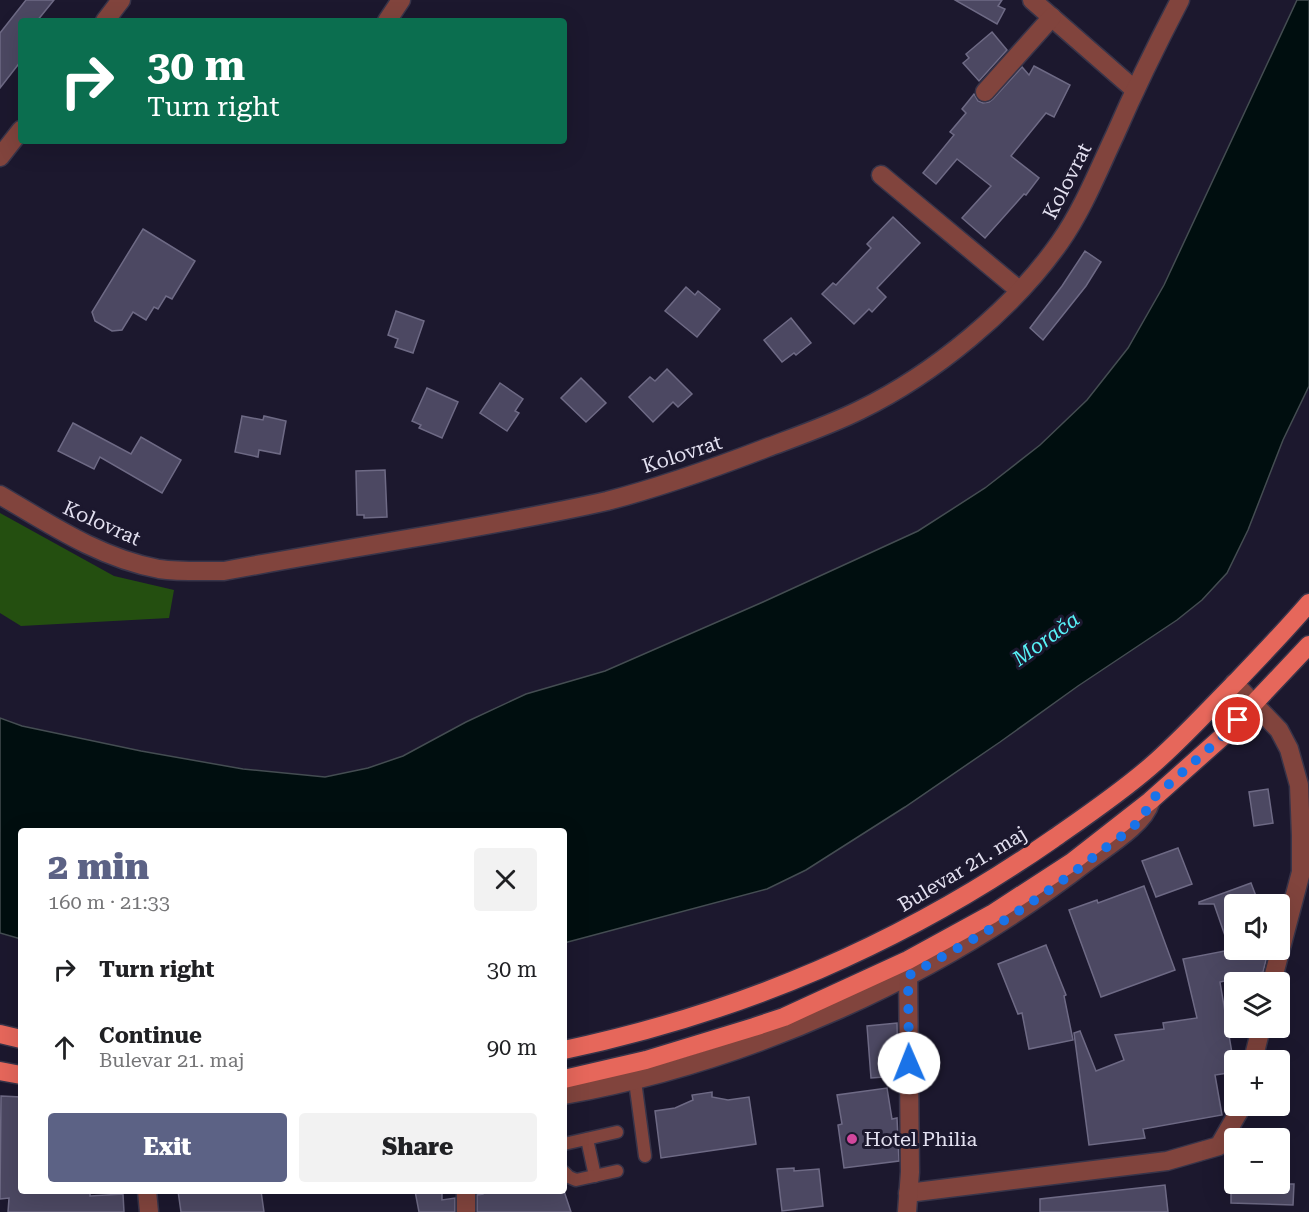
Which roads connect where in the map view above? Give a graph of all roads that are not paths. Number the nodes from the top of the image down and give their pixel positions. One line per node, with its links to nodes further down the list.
1 (121, 0): 6 (street)
2 (401, 0): 7 (street)
3 (1032, 0): 5 (street)
4 (1180, 0): 8 (street, Kolovrat)
5 (1052, 17): 8 (street); 9 (street)
6 (107, 18)
7 (389, 18)
8 (1135, 90): 13 (street, Kolovrat)
9 (985, 92)
10 (18, 134): 11 (street)
11 (0, 157)
12 (881, 175): 13 (street)
13 (1019, 291): 14 (street, Kolovrat)
14 (0, 495)
15 (1309, 603): 17 (main road, Bulevar 21. maj)
16 (1309, 645): 18 (main road)
17 (1234, 683): 18 (street); 23 (main road, Bulevar 21. maj)
18 (1255, 703): 19 (main road); 20 (street)
19 (908, 968): 26 (main road); 27 (street); 37 (street)
20 (1275, 972)
21 (0, 1034): 22 (main road)
22 (18, 1038)
23 (567, 1049)
24 (0, 1071): 25 (main road)
25 (18, 1074)
26 (567, 1078)
27 (635, 1081): 28 (street); 33 (lane)
28 (567, 1094)
29 (1236, 1116): 37 (street)
30 (617, 1132): 31 (lane)
31 (587, 1139): 32 (lane); 36 (lane)
32 (567, 1143)
33 (645, 1156)
34 (617, 1171): 36 (lane)
35 (567, 1175): 36 (lane)
36 (595, 1176)
37 (909, 1193): 42 (street)
38 (147, 1194): 40 (street)
39 (466, 1194): 41 (street)
40 (149, 1212)
41 (466, 1212)
42 (907, 1212)

